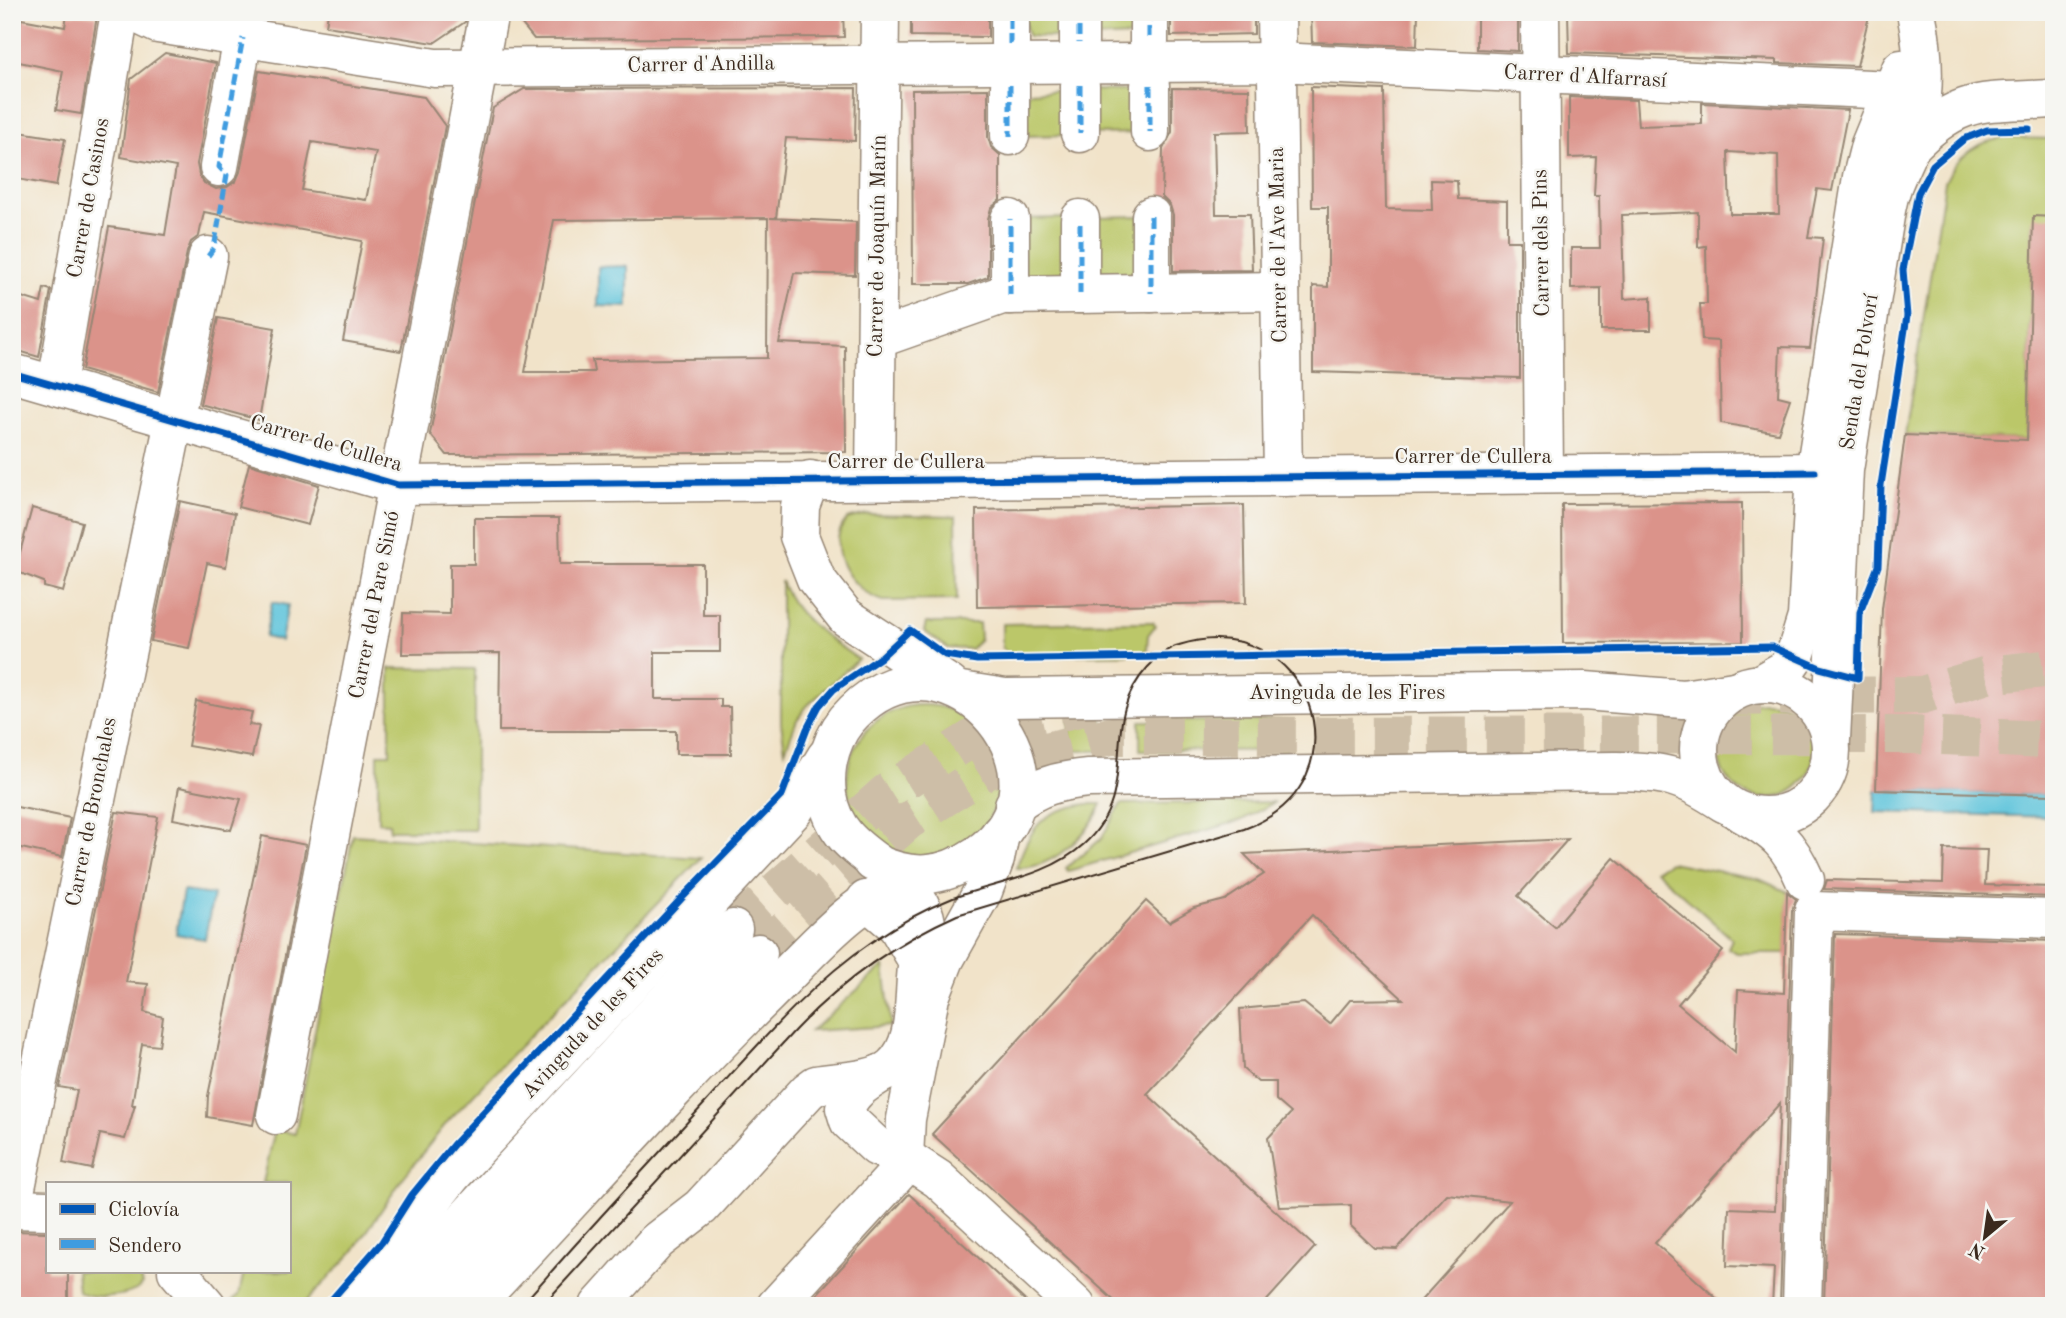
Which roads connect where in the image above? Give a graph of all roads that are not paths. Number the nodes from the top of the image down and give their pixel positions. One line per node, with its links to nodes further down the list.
1 (120, 12): 33 (street, Carrer de Casinos)
2 (132, 12): 8 (street, Carrer d'Andilla)
3 (489, 12): 11 (street, Carrer del Pare Simó)
4 (880, 12): 10 (street, Carrer de Joaquín Marín)
5 (1276, 12): 9 (street, Carrer de l'Ave Maria)
6 (1540, 12): 12 (street, Carrer dels Pins)
7 (1915, 12): 16 (street, Senda del Polvorí); 21 (street, Senda del Polvorí)
8 (243, 38): 11 (street, Carrer d'Andilla); 22 (street)
9 (1276, 62): 10 (street, Carrer d'Andilla); 12 (street, Carrer d'Alfarrasí); 27 (street, Carrer de l'Ave Maria)
10 (880, 63): 11 (street, Carrer d'Andilla); 31 (street, Carrer de Joaquín Marín)
11 (478, 68): 40 (street, Carrer del Pare Simó)
12 (1540, 75): 16 (street, Carrer d'Alfarrasí); 36 (street, Carrer dels Pins)
13 (1010, 85): 20 (street)
14 (1080, 85): 19 (street)
15 (1150, 85): 18 (street)
16 (1893, 90): 35 (street, Senda del Polvorí)
17 (2054, 99): 21 (street)
18 (1150, 132)
19 (1080, 133)
20 (1010, 136)
21 (1909, 148): 43 (street, Senda del Polvorí)
22 (219, 167)
23 (1151, 216): 28 (street)
24 (1010, 219): 30 (street)
25 (1080, 219): 29 (street)
26 (208, 256): 34 (street, Carrer de Bronchales)
27 (1280, 291): 28 (street); 37 (street, Carrer de l'Ave Maria)
28 (1151, 293): 29 (street)
29 (1080, 294): 30 (street)
30 (1010, 295): 31 (street)
31 (877, 339): 39 (street, Carrer de Joaquín Marín)
32 (12, 373): 33 (street, Carrer de Cullera)
33 (57, 384): 34 (street, Carrer de Cullera)
34 (173, 418): 40 (street, Carrer de Cullera); 53 (street, Carrer de Bronchales)
35 (1815, 472): 36 (street, Carrer de Cullera); 42 (street, Senda del Polvorí)
36 (1544, 474): 37 (street, Carrer de Cullera)
37 (1283, 477): 39 (street, Carrer de Cullera)
38 (810, 480): 39 (street, Carrer de Cullera); 40 (street, Carrer de Cullera); 41 (street)
39 (875, 480)
40 (398, 485): 51 (street, Carrer del Pare Simó)
41 (955, 688): 42 (street, Avinguda de les Fires); 44 (street); 47 (street)
42 (1747, 688): 43 (street); 46 (street)
43 (1831, 739): 45 (street)
44 (833, 743): 48 (street); 55 (street, Avinguda de les Fires)
45 (1819, 790): 46 (street); 46 (street)
46 (1733, 808): 47 (street)
47 (1007, 820): 48 (street); 52 (street)
48 (891, 880): 50 (street); 58 (street)
49 (2054, 919): 62 (street)
50 (880, 1074): 52 (street); 59 (street)
51 (276, 1115)
52 (904, 1157): 60 (street); 61 (street)
53 (12, 1208): 54 (street)
54 (46, 1210)
55 (352, 1306)
56 (385, 1306): 57 (street, Avinguda de les Fires)
57 (426, 1306)
58 (473, 1306)
59 (599, 1306)
60 (776, 1306)
61 (1076, 1306)
62 (1802, 1306)

